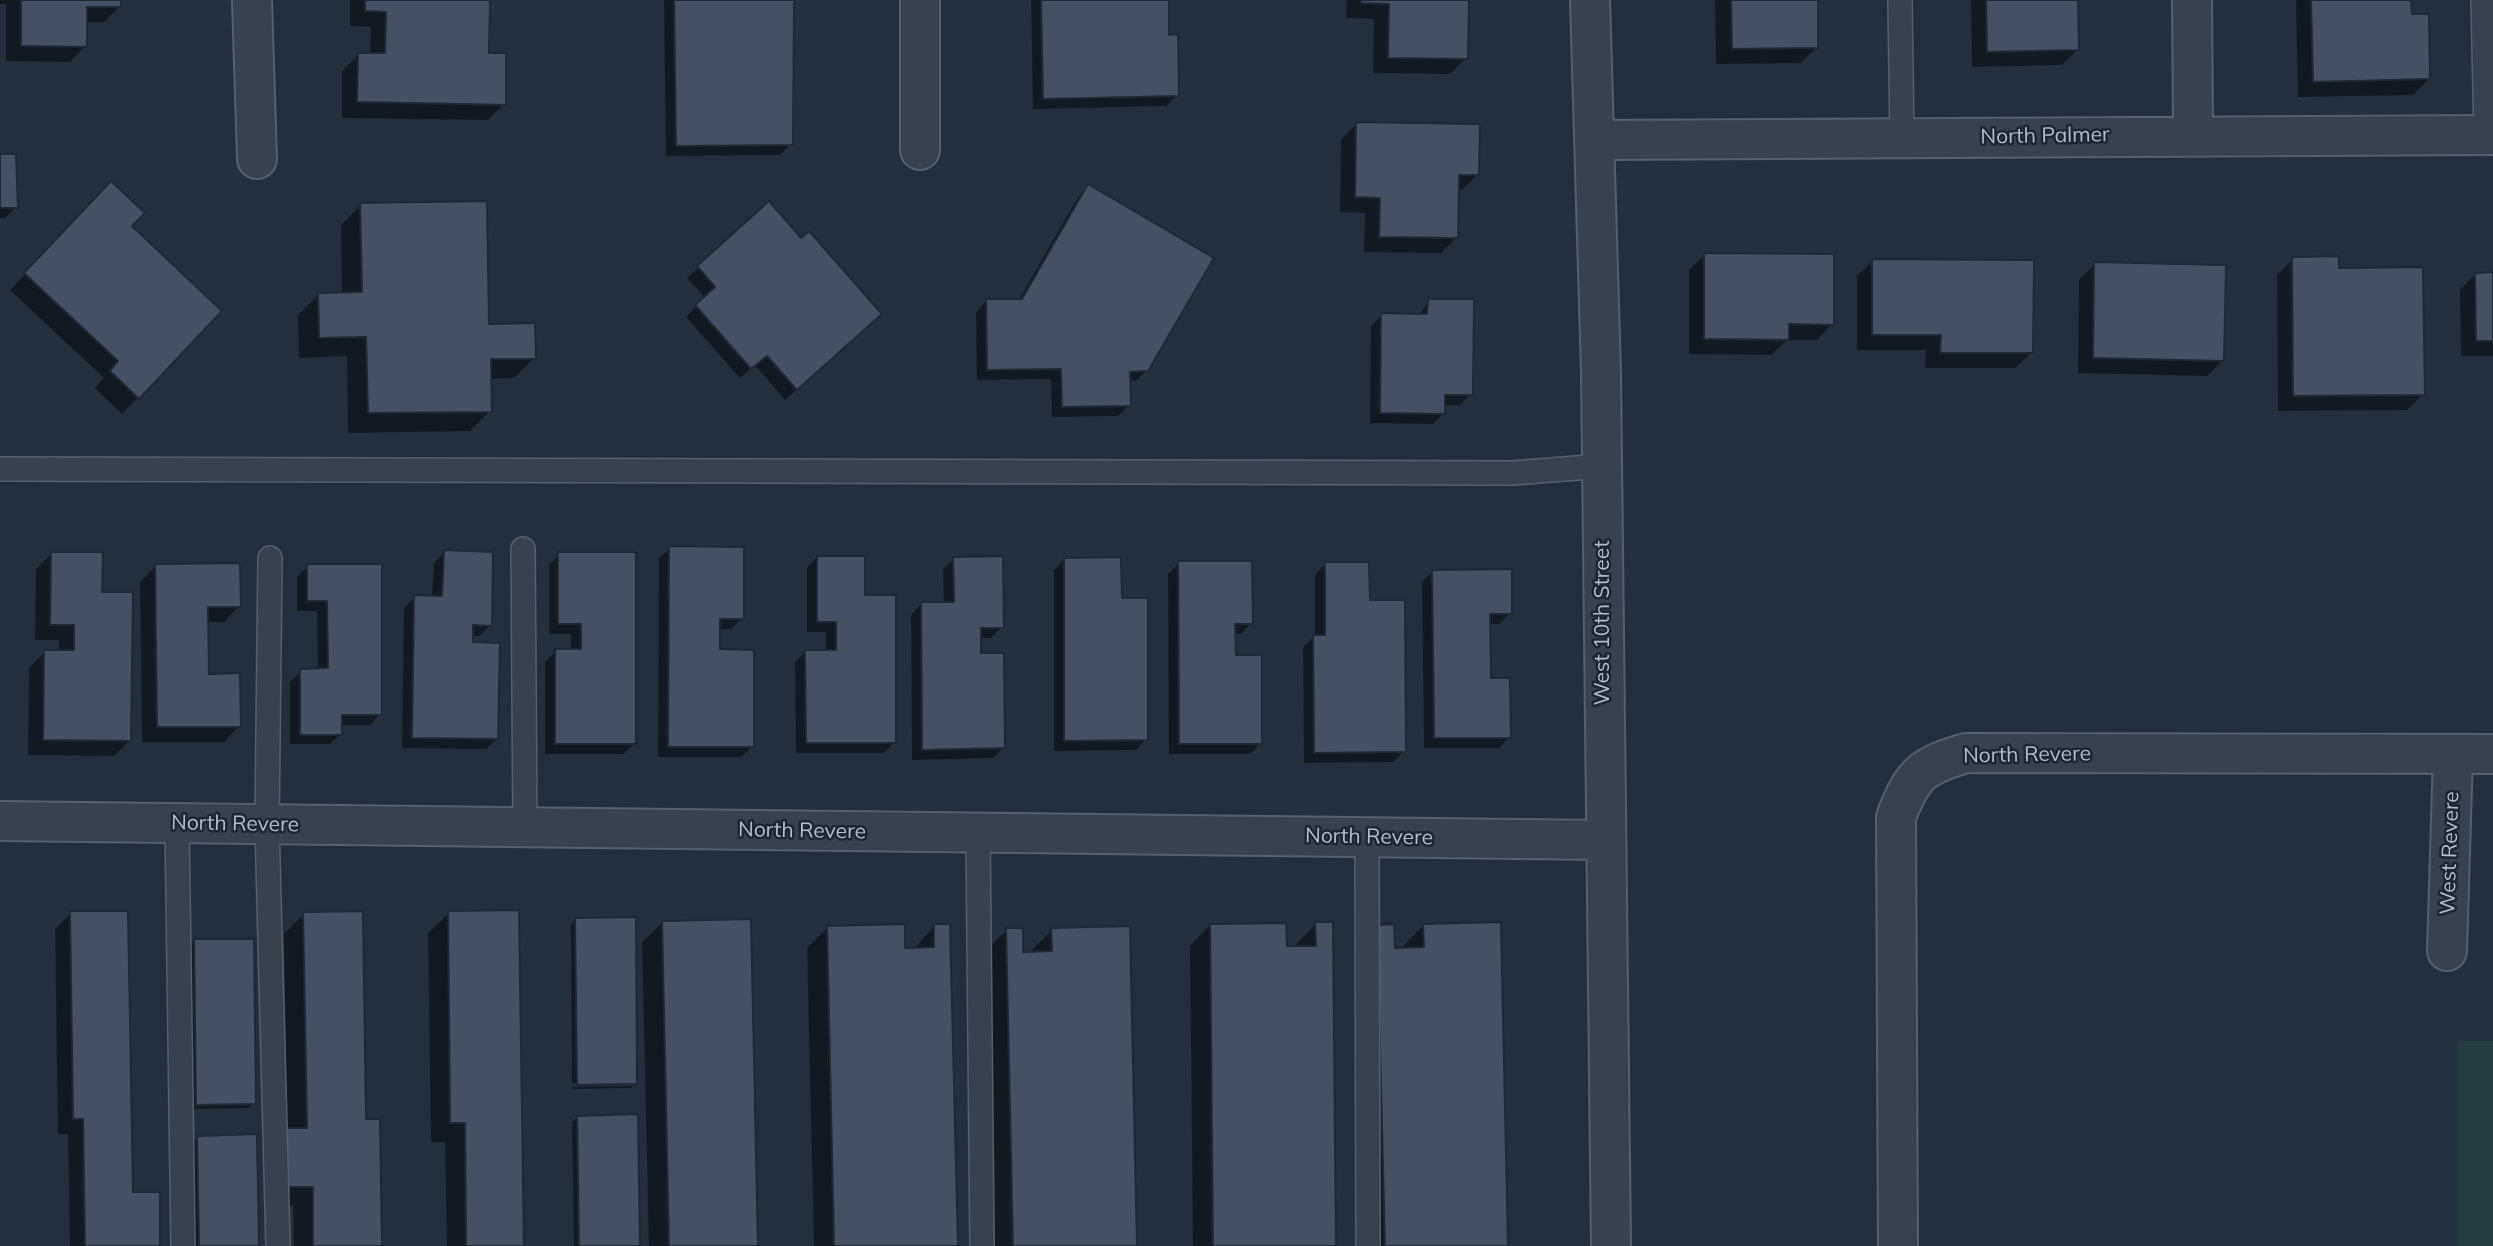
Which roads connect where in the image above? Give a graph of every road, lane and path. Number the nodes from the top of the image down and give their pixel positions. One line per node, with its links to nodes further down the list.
1 (252, 0): 12 (street)
2 (920, 0): 11 (street)
3 (1590, 0): 10 (street, West 10th Street)
4 (1900, 0): 9 (lane)
5 (2192, 0): 7 (street)
6 (2483, 0): 8 (lane)
7 (2193, 135): 8 (street, North Palmer); 9 (street, North Palmer)
8 (2490, 135)
9 (1902, 138): 10 (street, North Palmer)
10 (1596, 140): 13 (street, West 10th Street)
11 (920, 150)
12 (257, 159)
13 (1602, 466): 14 (lane); 25 (street, West 10th Street)
14 (0, 469)
15 (523, 549): 22 (lane)
16 (270, 558): 21 (lane)
17 (2453, 754): 18 (street, North Revere); 26 (street, West Revere); 32 (street, North Revere)
18 (2493, 754)
19 (0, 821): 20 (street, North Revere)
20 (177, 823): 21 (street, North Revere); 27 (lane)
21 (267, 824): 22 (street, North Revere); 28 (lane)
22 (524, 827): 23 (street, North Revere)
23 (978, 833): 24 (street, North Revere); 29 (lane)
24 (1367, 837): 25 (street, North Revere); 30 (lane)
25 (1604, 840): 31 (street, West 10th Street)
26 (2447, 951)
27 (183, 1246)
28 (278, 1246)
29 (982, 1246)
30 (1368, 1246)
31 (1611, 1246)
32 (1898, 1246)

